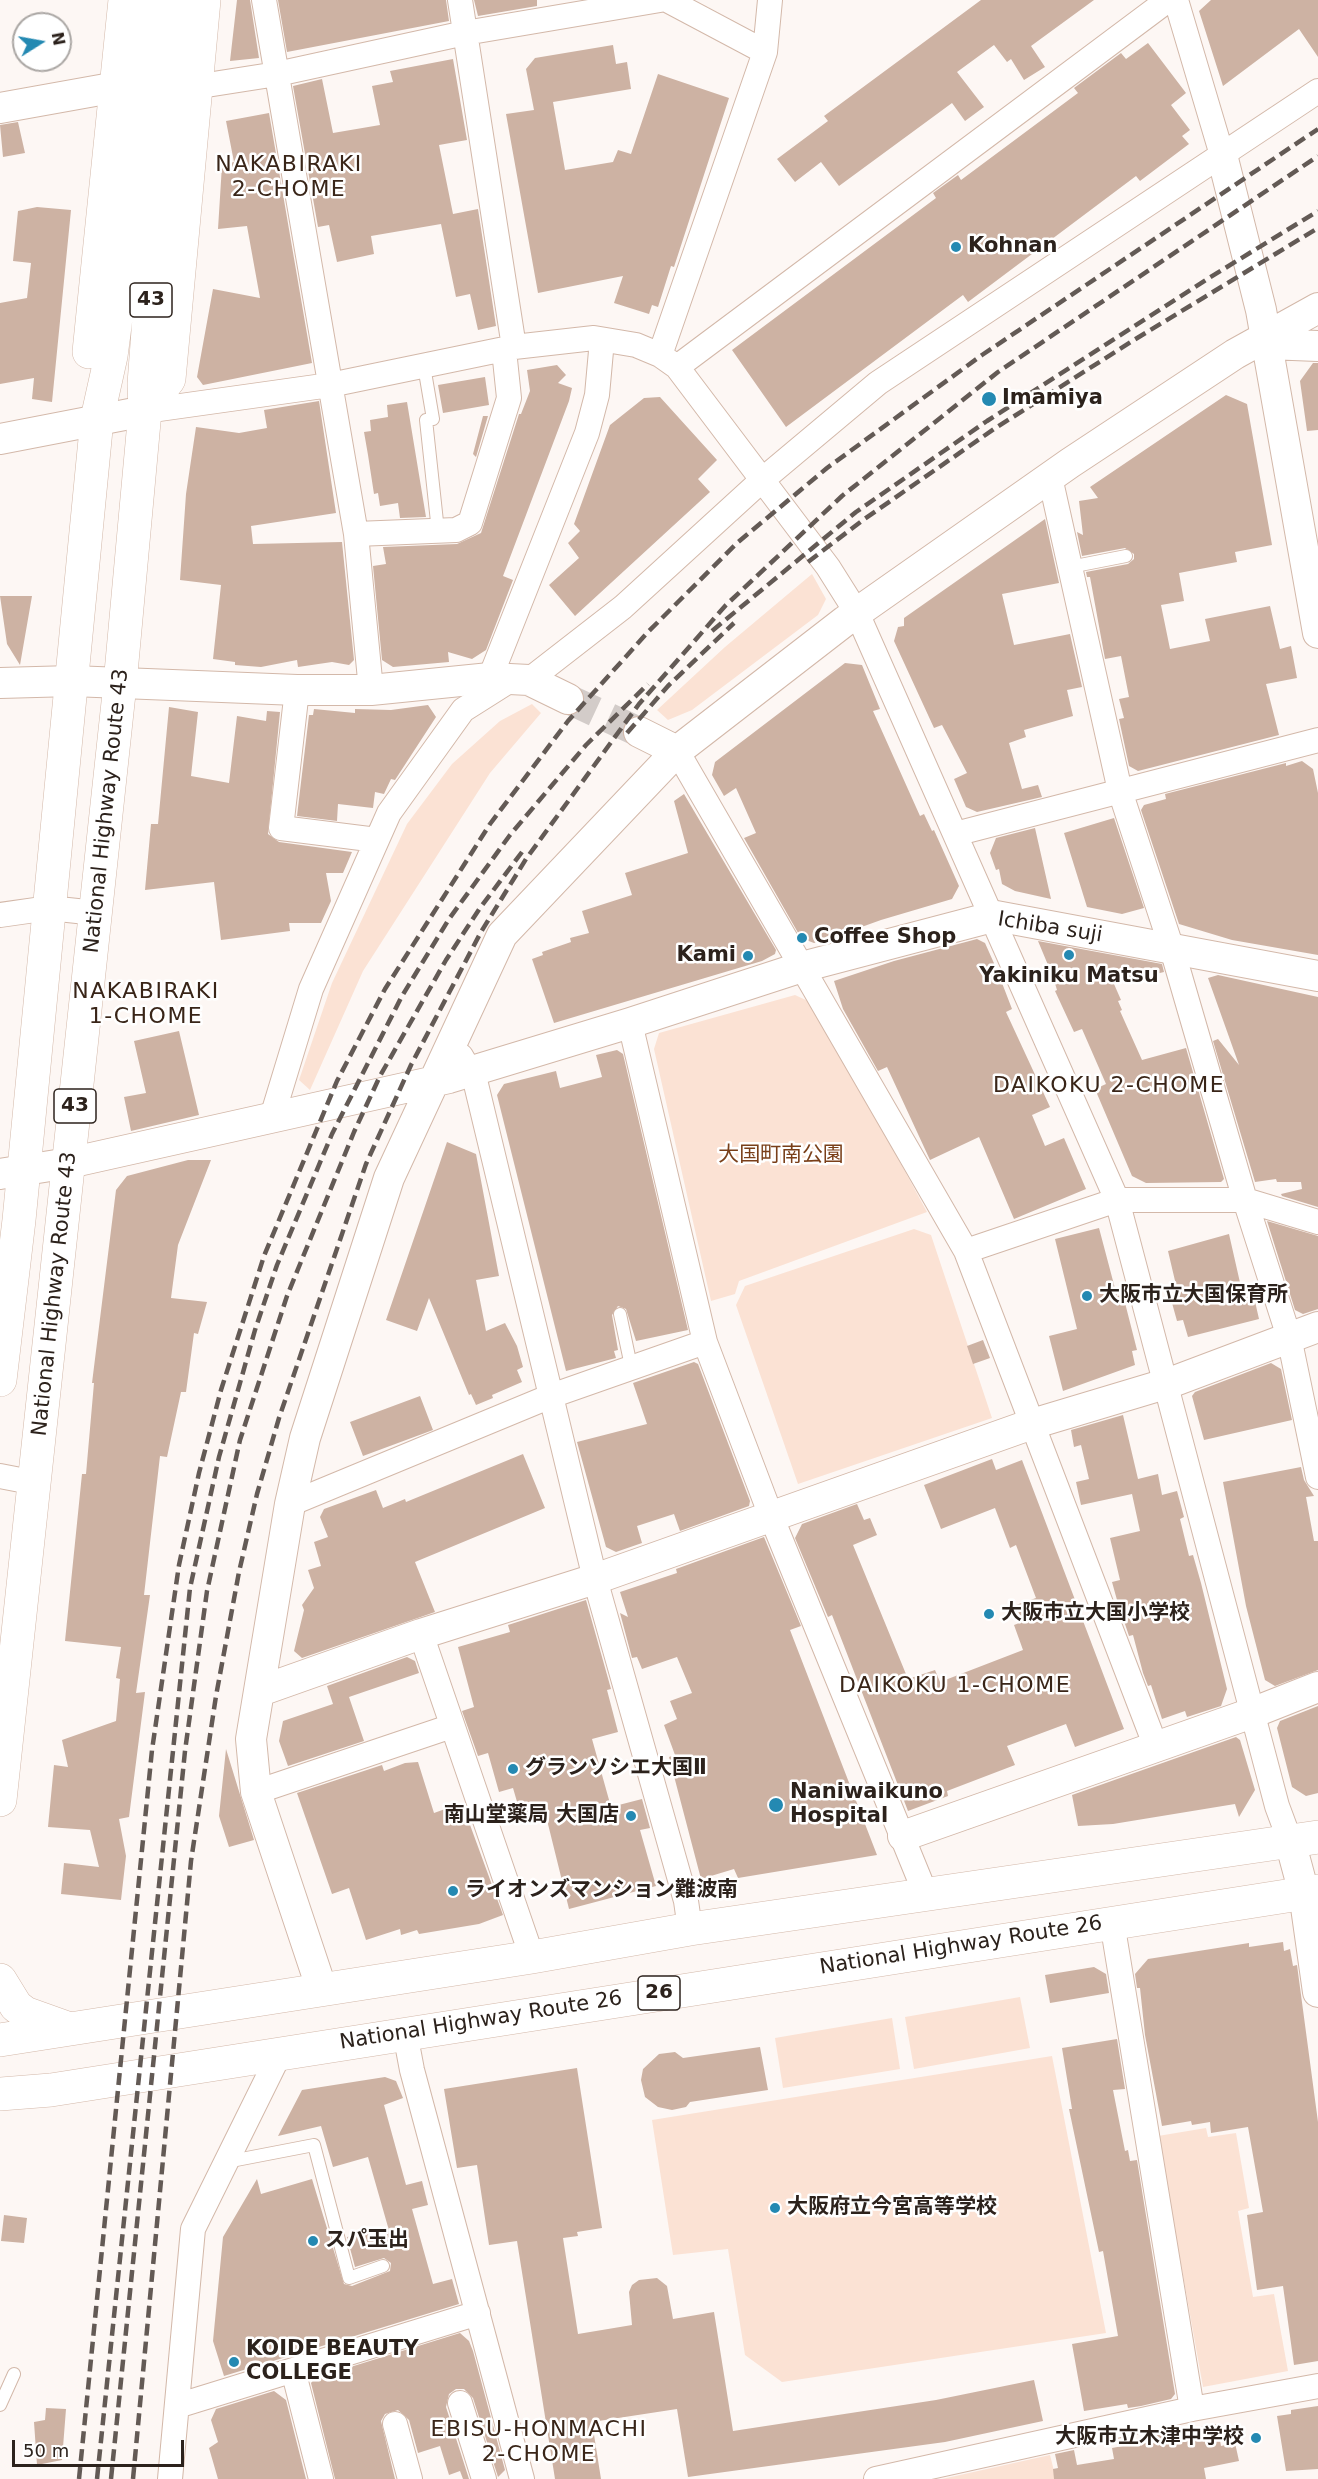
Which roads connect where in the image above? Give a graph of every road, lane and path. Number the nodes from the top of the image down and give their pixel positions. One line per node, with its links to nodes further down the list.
1 (125, 0): 15 (highway)
2 (152, 0): 28 (highway, National Highway Route 43 / 43)
3 (180, 0): 29 (highway, National Highway Route 43 / 43)
4 (204, 0): 16 (highway)
5 (264, 0): 14 (street)
6 (460, 0): 12 (street)
7 (660, 0): 12 (street)
8 (667, 0): 13 (street)
9 (770, 0): 13 (street)
10 (1168, 0): 25 (street)
11 (1176, 0): 19 (street)
12 (465, 33): 14 (street); 24 (street)
13 (765, 52): 25 (street)
14 (277, 74): 16 (street); 27 (street)
15 (117, 87): 18 (street); 28 (highway)
16 (195, 87): 29 (highway)
17 (1318, 91): 19 (street)
18 (0, 108)
19 (1222, 155): 22 (street); 32 (street)
20 (1318, 308): 22 (street)
21 (602, 340): 24 (street); 25 (street); 39 (street)
22 (1267, 340): 23 (street); 31 (street); 38 (street)
23 (1318, 346)
24 (509, 348): 26 (street); 33 (street)
25 (668, 361): 32 (street)
26 (424, 366): 27 (street); 33 (lane)
27 (330, 385): 29 (street); 34 (street)
28 (98, 406): 29 (street); 30 (street); 40 (highway, National Highway Route 43 / 43)
29 (145, 411): 42 (highway, National Highway Route 43 / 43)
30 (0, 439)
31 (1050, 477): 36 (street); 37 (street)
32 (761, 481): 37 (street); 39 (street)
33 (438, 531): 34 (street)
34 (356, 534): 44 (street)
35 (1126, 555): 36 (lane)
36 (1070, 567): 49 (street)
37 (857, 613): 48 (street); 50 (street)
38 (1318, 633)
39 (510, 679): 44 (street); 45 (street); 51 (street)
40 (72, 681): 41 (street); 42 (street); 52 (highway, National Highway Route 43 / 43)
41 (0, 683)
42 (120, 684): 43 (street); 53 (highway, National Highway Route 43 / 43)
43 (297, 690): 44 (street); 51 (street)
44 (371, 690)
45 (568, 699)
46 (639, 732): 48 (street)
47 (1318, 740): 49 (street)
48 (677, 751): 57 (street); 60 (street)
49 (1120, 790): 50 (street); 56 (street)
50 (954, 834): 55 (street)
51 (377, 840): 63 (street)
52 (49, 908): 53 (street); 54 (street); 65 (highway, National Highway Route 43 / 43)
53 (96, 913): 64 (highway, National Highway Route 43 / 43)
54 (0, 915)
55 (991, 918): 56 (street, Ichiba suji); 57 (street, Ichiba suji); 66 (street)
56 (1172, 949): 58 (street, Ichiba suji); 67 (street)
57 (802, 967): 59 (street, Ichiba suji); 69 (street)
58 (1318, 976)
59 (630, 1023): 61 (street, Ichiba suji); 73 (street)
60 (452, 1041): 61 (street); 62 (street)
61 (470, 1072): 62 (street, Ichiba suji); 77 (street)
62 (433, 1081): 63 (street, Ichiba suji); 82 (street)
63 (272, 1117): 64 (street, Ichiba suji)
64 (69, 1163): 65 (street, Ichiba suji); 81 (highway, National Highway Route 43 / 43)
65 (12, 1171): 75 (highway, National Highway Route 43 / 43)
66 (1117, 1200): 67 (street); 69 (street); 76 (street)
67 (1245, 1200): 68 (street); 72 (street)
68 (1318, 1222)
69 (966, 1251): 78 (street)
70 (620, 1314): 74 (lane)
71 (1318, 1327): 72 (street)
72 (1289, 1337): 76 (street); 80 (street)
73 (705, 1342): 74 (street); 83 (street)
74 (631, 1366): 77 (street)
75 (0, 1380)
76 (1164, 1384): 78 (street); 88 (street)
77 (551, 1396): 82 (street); 84 (street)
78 (1032, 1424): 83 (street); 90 (street)
79 (0, 1476): 81 (street)
80 (1318, 1477)
81 (36, 1483): 92 (highway, National Highway Route 43 / 43)
82 (290, 1504): 87 (street)
83 (771, 1515): 84 (street); 93 (street)
84 (595, 1579): 85 (street); 98 (street)
85 (421, 1634): 87 (street); 89 (street)
86 (1318, 1688): 88 (street)
87 (260, 1691): 91 (street)
88 (1252, 1713): 90 (street); 94 (street)
89 (453, 1726): 91 (street); 99 (street)
90 (1156, 1747): 93 (street)
91 (256, 1792): 101 (street)
92 (0, 1800)
93 (903, 1836): 96 (street)
94 (1304, 1839): 95 (street); 96 (highway)
95 (1311, 1892): 97 (highway, National Highway Route 26 / 26); 102 (street)
96 (926, 1895): 98 (highway)
97 (1112, 1922): 104 (highway, National Highway Route 26 / 26); 117 (street)
98 (690, 1929): 99 (highway)
99 (532, 1957): 101 (highway)
100 (0, 1980): 103 (highway)
101 (322, 1990): 103 (highway)
102 (1318, 1992)
103 (72, 2029): 105 (highway)
104 (405, 2033): 106 (highway, National Highway Route 26 / 26); 110 (street)
105 (0, 2040)
106 (280, 2053): 107 (highway, National Highway Route 26 / 26); 108 (street)
107 (0, 2094)
108 (225, 2162): 109 (lane); 116 (street)
109 (383, 2266)
110 (478, 2313): 111 (street); 119 (street)
111 (293, 2370): 116 (street); 122 (street)
112 (14, 2374): 115 (lane)
113 (1318, 2386): 117 (street)
114 (460, 2403): 124 (street)
115 (0, 2405)
116 (177, 2406): 121 (street)
117 (1192, 2409): 120 (street)
118 (395, 2424): 123 (street)
119 (517, 2475)
120 (890, 2478)
121 (170, 2479)
122 (321, 2479)
123 (410, 2479)
124 (484, 2479)

